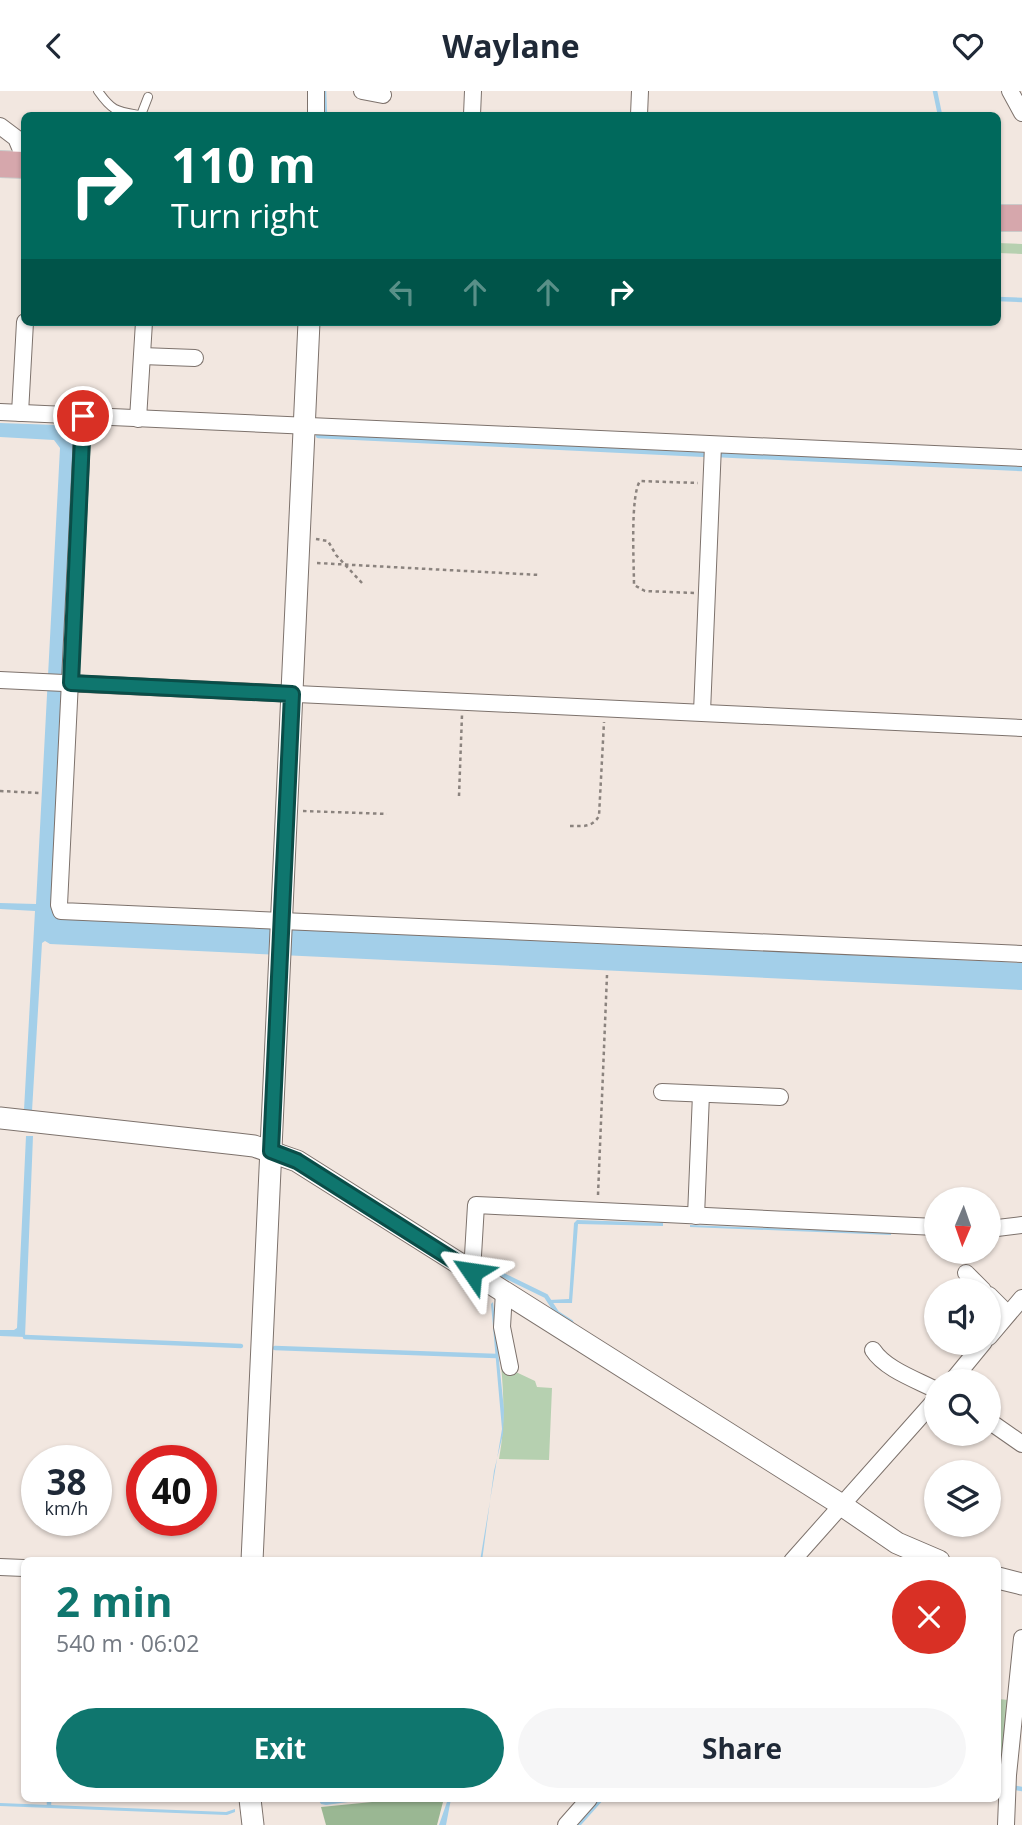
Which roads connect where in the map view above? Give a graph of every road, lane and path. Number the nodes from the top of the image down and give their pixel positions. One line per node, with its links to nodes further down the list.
1 (98, 91): 9 (lane)
2 (316, 91): 11 (street)
3 (362, 91): 7 (street)
4 (473, 91): 12 (street)
5 (640, 91): 13 (street)
6 (1010, 91): 14 (street)
7 (383, 95)
8 (148, 97): 10 (lane)
9 (121, 112)
10 (141, 112)
11 (316, 112)
12 (472, 112)
13 (639, 112)
14 (1022, 113)
15 (0, 126): 16 (street)
16 (21, 150)
17 (0, 164): 18 (main road)
18 (21, 165)
19 (1001, 218): 20 (main road)
20 (1022, 218)
21 (25, 326): 27 (street)
22 (144, 326): 24 (street)
23 (309, 326): 30 (street)
24 (142, 356): 25 (street); 29 (street)
25 (194, 358)
26 (0, 412): 27 (street)
27 (20, 413): 28 (street)
28 (83, 416): 29 (street); 42 (street)
29 (138, 418): 30 (street)
30 (305, 426): 31 (street); 34 (street)
31 (713, 445): 32 (street); 33 (street)
32 (1022, 459)
33 (712, 483): 40 (street); 40 (path)
34 (299, 555): 35 (path); 36 (path); 43 (street)
35 (336, 555): 36 (path); 37 (path)
36 (328, 563): 37 (path)
37 (344, 564): 38 (path); 39 (path)
38 (540, 575)
39 (362, 583)
40 (707, 593): 46 (street)
41 (0, 680): 42 (street)
42 (71, 683): 43 (street); 54 (street)
43 (292, 694): 44 (street); 51 (street)
44 (463, 702): 45 (street); 50 (path)
45 (605, 708): 46 (street); 53 (path)
46 (702, 712): 47 (street)
47 (1022, 728)
48 (0, 791): 49 (path)
49 (38, 793)
50 (459, 796)
51 (286, 810): 52 (path); 54 (street)
52 (387, 814)
53 (570, 826)
54 (281, 925): 55 (street); 61 (street)
55 (1022, 954)
56 (607, 975): 62 (path)
57 (662, 1092): 58 (street)
58 (701, 1094): 59 (street); 63 (street)
59 (780, 1097)
60 (0, 1118): 61 (street)
61 (271, 1151): 67 (street); 84 (street)
62 (597, 1211): 63 (street); 67 (street)
63 (696, 1216): 65 (street)
64 (1022, 1225): 66 (street)
65 (924, 1226)
66 (1001, 1228)
67 (472, 1272): 70 (street)
68 (966, 1273): 69 (street)
69 (971, 1278)
70 (504, 1292): 77 (street); 83 (street)
71 (1022, 1298): 73 (street)
72 (1001, 1307): 73 (street)
73 (1008, 1314): 74 (street)
74 (1001, 1322)
75 (873, 1350): 79 (street)
76 (973, 1355): 78 (street)
77 (510, 1367)
78 (962, 1369)
79 (924, 1384)
80 (924, 1412): 83 (street)
81 (1001, 1429): 82 (street)
82 (1022, 1444)
83 (840, 1504): 85 (street); 86 (street)
84 (252, 1557)
85 (795, 1557)
86 (930, 1557)
87 (0, 1567): 88 (street)
88 (21, 1568)
89 (1001, 1579): 90 (street)
90 (1022, 1584)
91 (1022, 1638): 92 (street)
92 (1015, 1776): 97 (street)
93 (250, 1802): 95 (street)
94 (586, 1802): 96 (street)
95 (254, 1825)
96 (566, 1825)
97 (1006, 1825)

